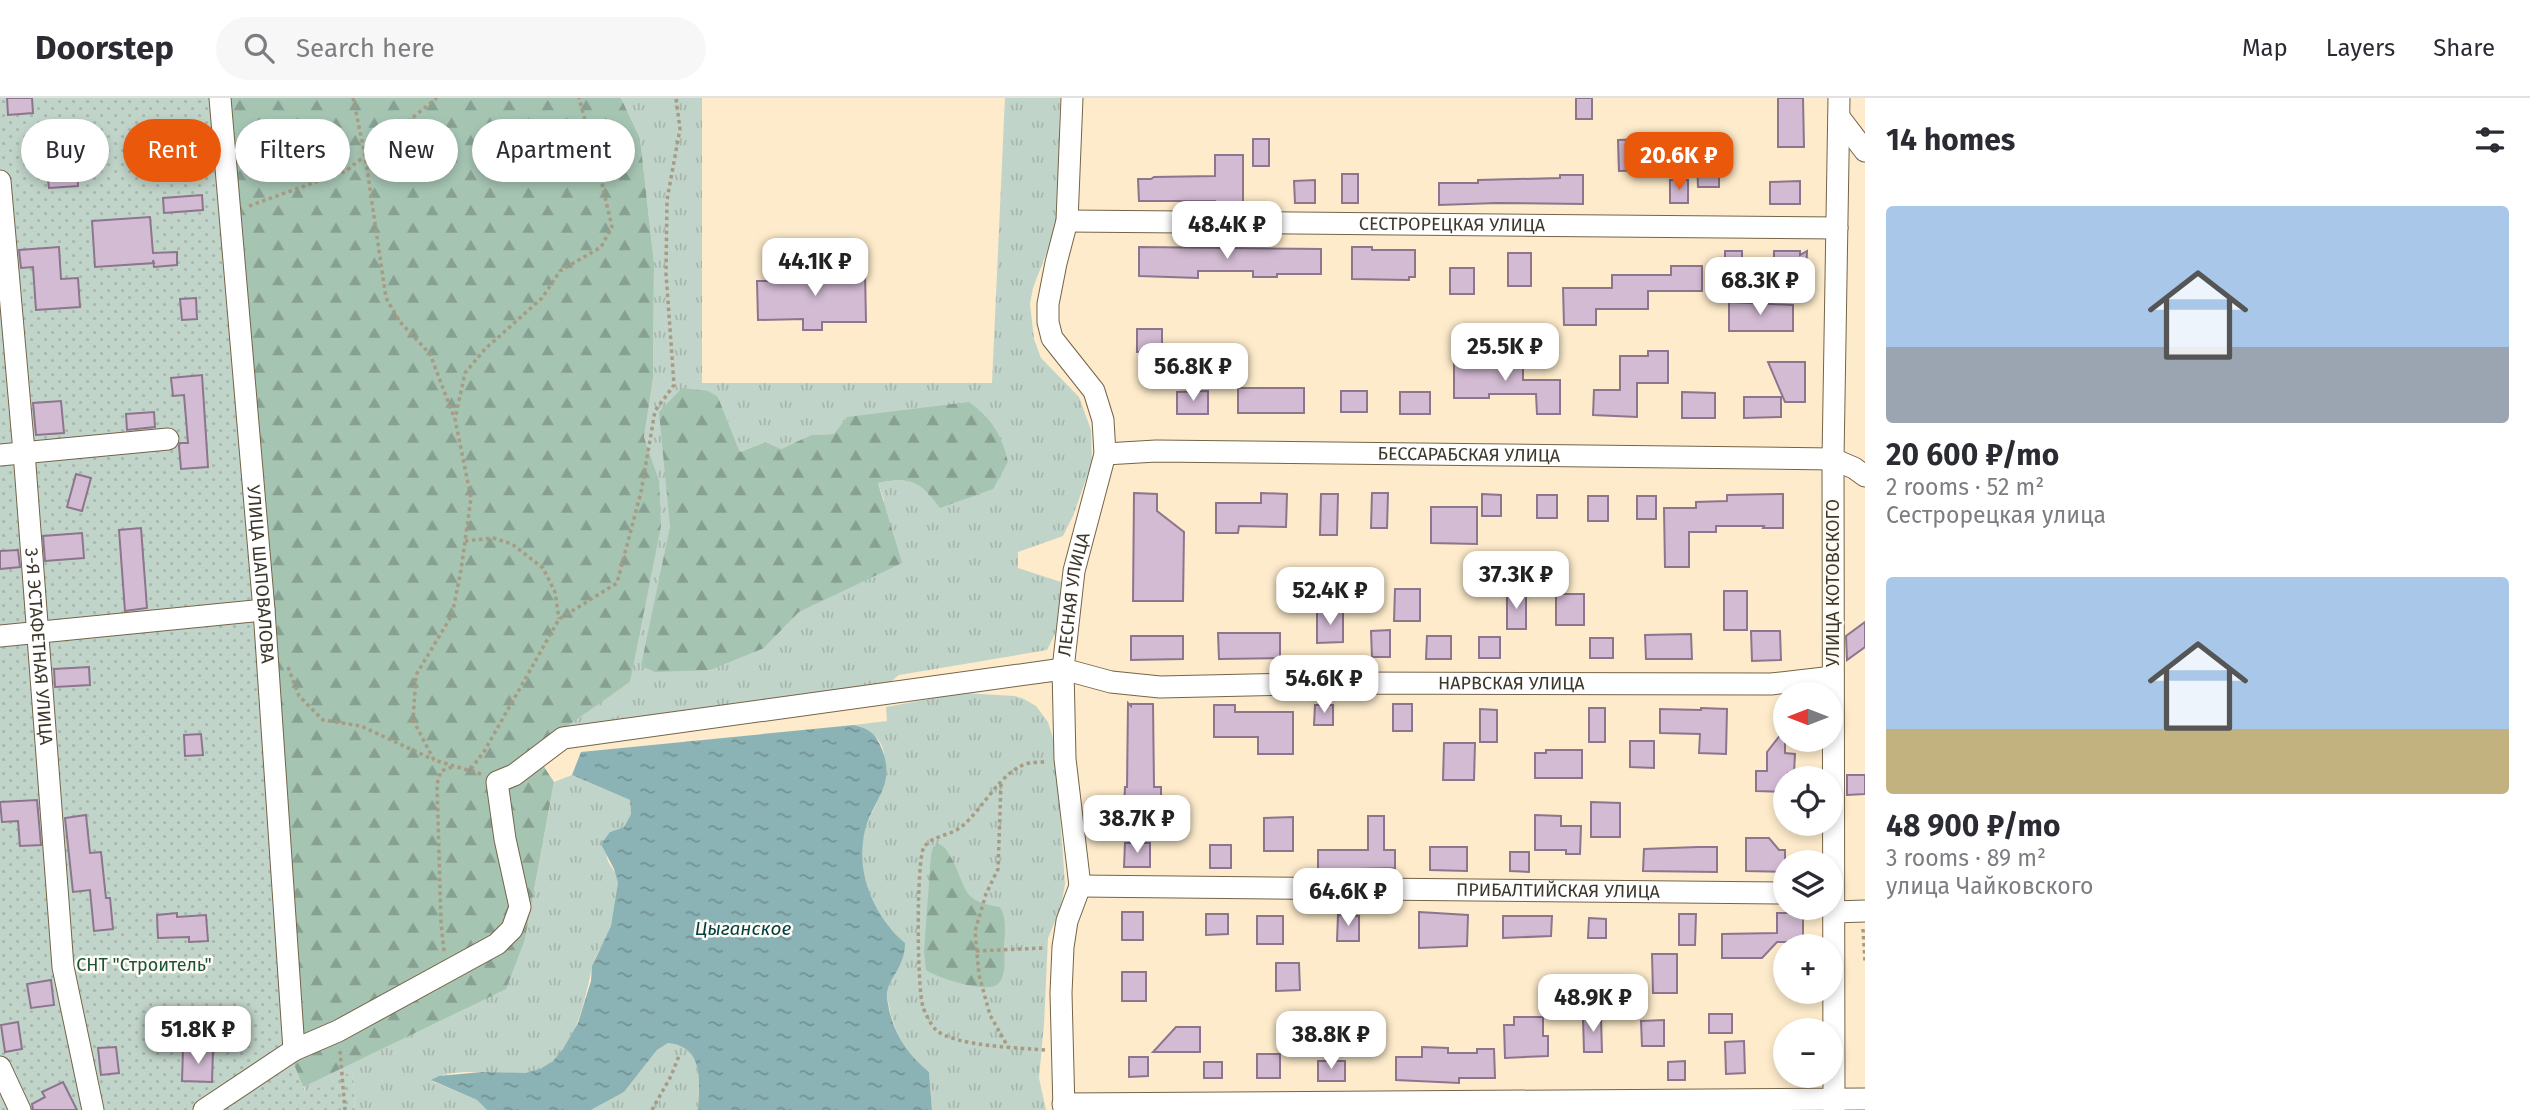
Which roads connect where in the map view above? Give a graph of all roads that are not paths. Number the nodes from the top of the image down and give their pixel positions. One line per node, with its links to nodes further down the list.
1 (220, 98): 14 (street, УЛИЦА ШАПОВАЛОВА)
2 (1072, 98): 6 (street, ЛЕСНАЯ УЛИЦА)
3 (1839, 107): 4 (street); 7 (street, УЛИЦА КОТОВСКОГО)
4 (1865, 151)
5 (0, 181): 9 (street, 3-Я ЭСТАФЕТНАЯ УЛИЦА)
6 (1068, 221): 7 (street, СЕСТРОРЕЦКАЯ УЛИЦА); 10 (street, ЛЕСНАЯ УЛИЦА)
7 (1837, 228): 12 (street, УЛИЦА КОТОВСКОГО)
8 (168, 439): 9 (street)
9 (24, 452): 11 (street); 15 (street, 3-Я ЭСТАФЕТНАЯ УЛИЦА)
10 (1105, 454): 12 (street, БЕССАРАБСКАЯ УЛИЦА); 17 (street, ЛЕСНАЯ УЛИЦА)
11 (0, 455)
12 (1833, 458): 13 (street); 18 (street, УЛИЦА КОТОВСКОГО)
13 (1865, 476)
14 (264, 610): 15 (street); 25 (street, УЛИЦА ШАПОВАЛОВА)
15 (38, 633): 16 (street); 31 (street, 3-Я ЭСТАФЕТНАЯ УЛИЦА)
16 (0, 636)
17 (1063, 669): 18 (street, НАРВСКАЯ УЛИЦА); 20 (street, ЛЕСНАЯ УЛИЦА); 25 (street)
18 (1833, 677): 19 (street, УЛИЦА КОТОВСКОГО)
19 (1832, 850)
20 (1080, 886): 21 (street, ПРИБАЛТИЙСКАЯ УЛИЦА); 29 (street, ЛЕСНАЯ УЛИЦА)
21 (1773, 892)
22 (1843, 903): 23 (street)
23 (1864, 912)
24 (1832, 920): 28 (street, УЛИЦА КОТОВСКОГО)
25 (295, 1050): 32 (street)
26 (0, 1067): 30 (street)
27 (1865, 1099): 28 (street)
28 (1834, 1105): 29 (street)
29 (1063, 1107)
30 (20, 1110)
31 (93, 1110)
32 (204, 1110)

